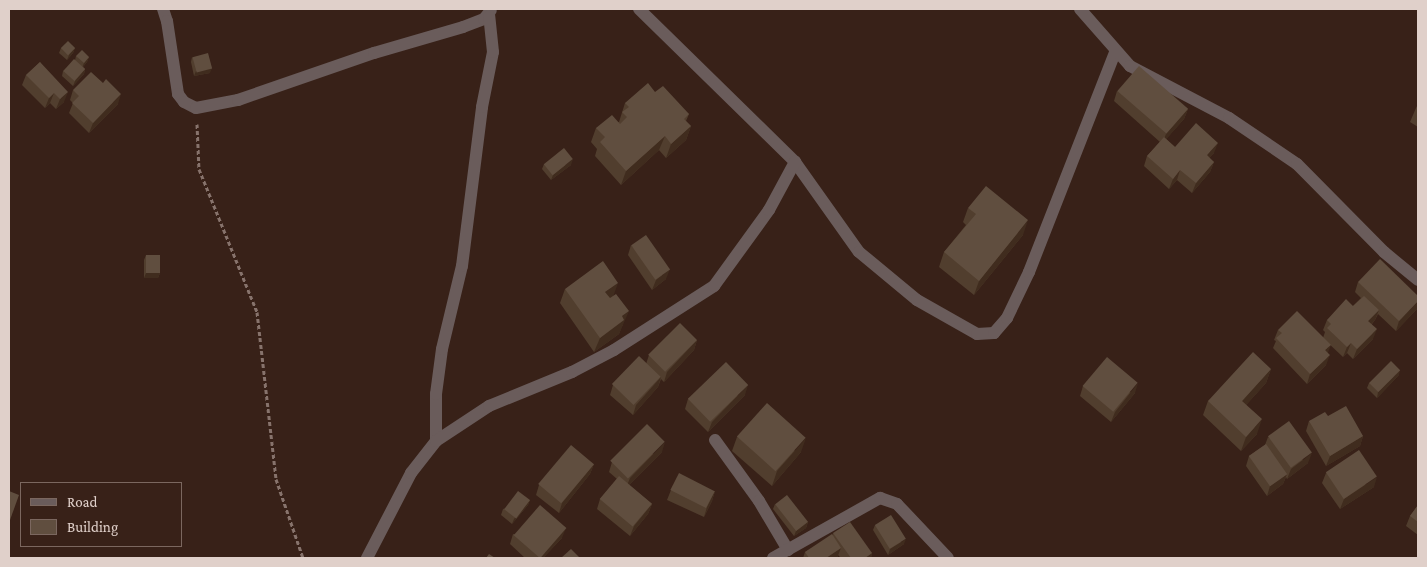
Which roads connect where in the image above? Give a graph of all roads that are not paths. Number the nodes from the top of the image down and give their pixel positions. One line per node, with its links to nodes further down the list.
1 (162, 9): 4 (street)
2 (639, 9): 6 (street)
3 (1080, 9): 5 (street)
4 (490, 12): 9 (street)
5 (1115, 52): 6 (street); 7 (street)
6 (795, 162): 9 (street)
7 (1418, 280)
8 (715, 440): 10 (street)
9 (436, 441): 11 (street)
10 (788, 550): 12 (street); 13 (street)
11 (367, 558)
12 (773, 558)
13 (948, 558)

